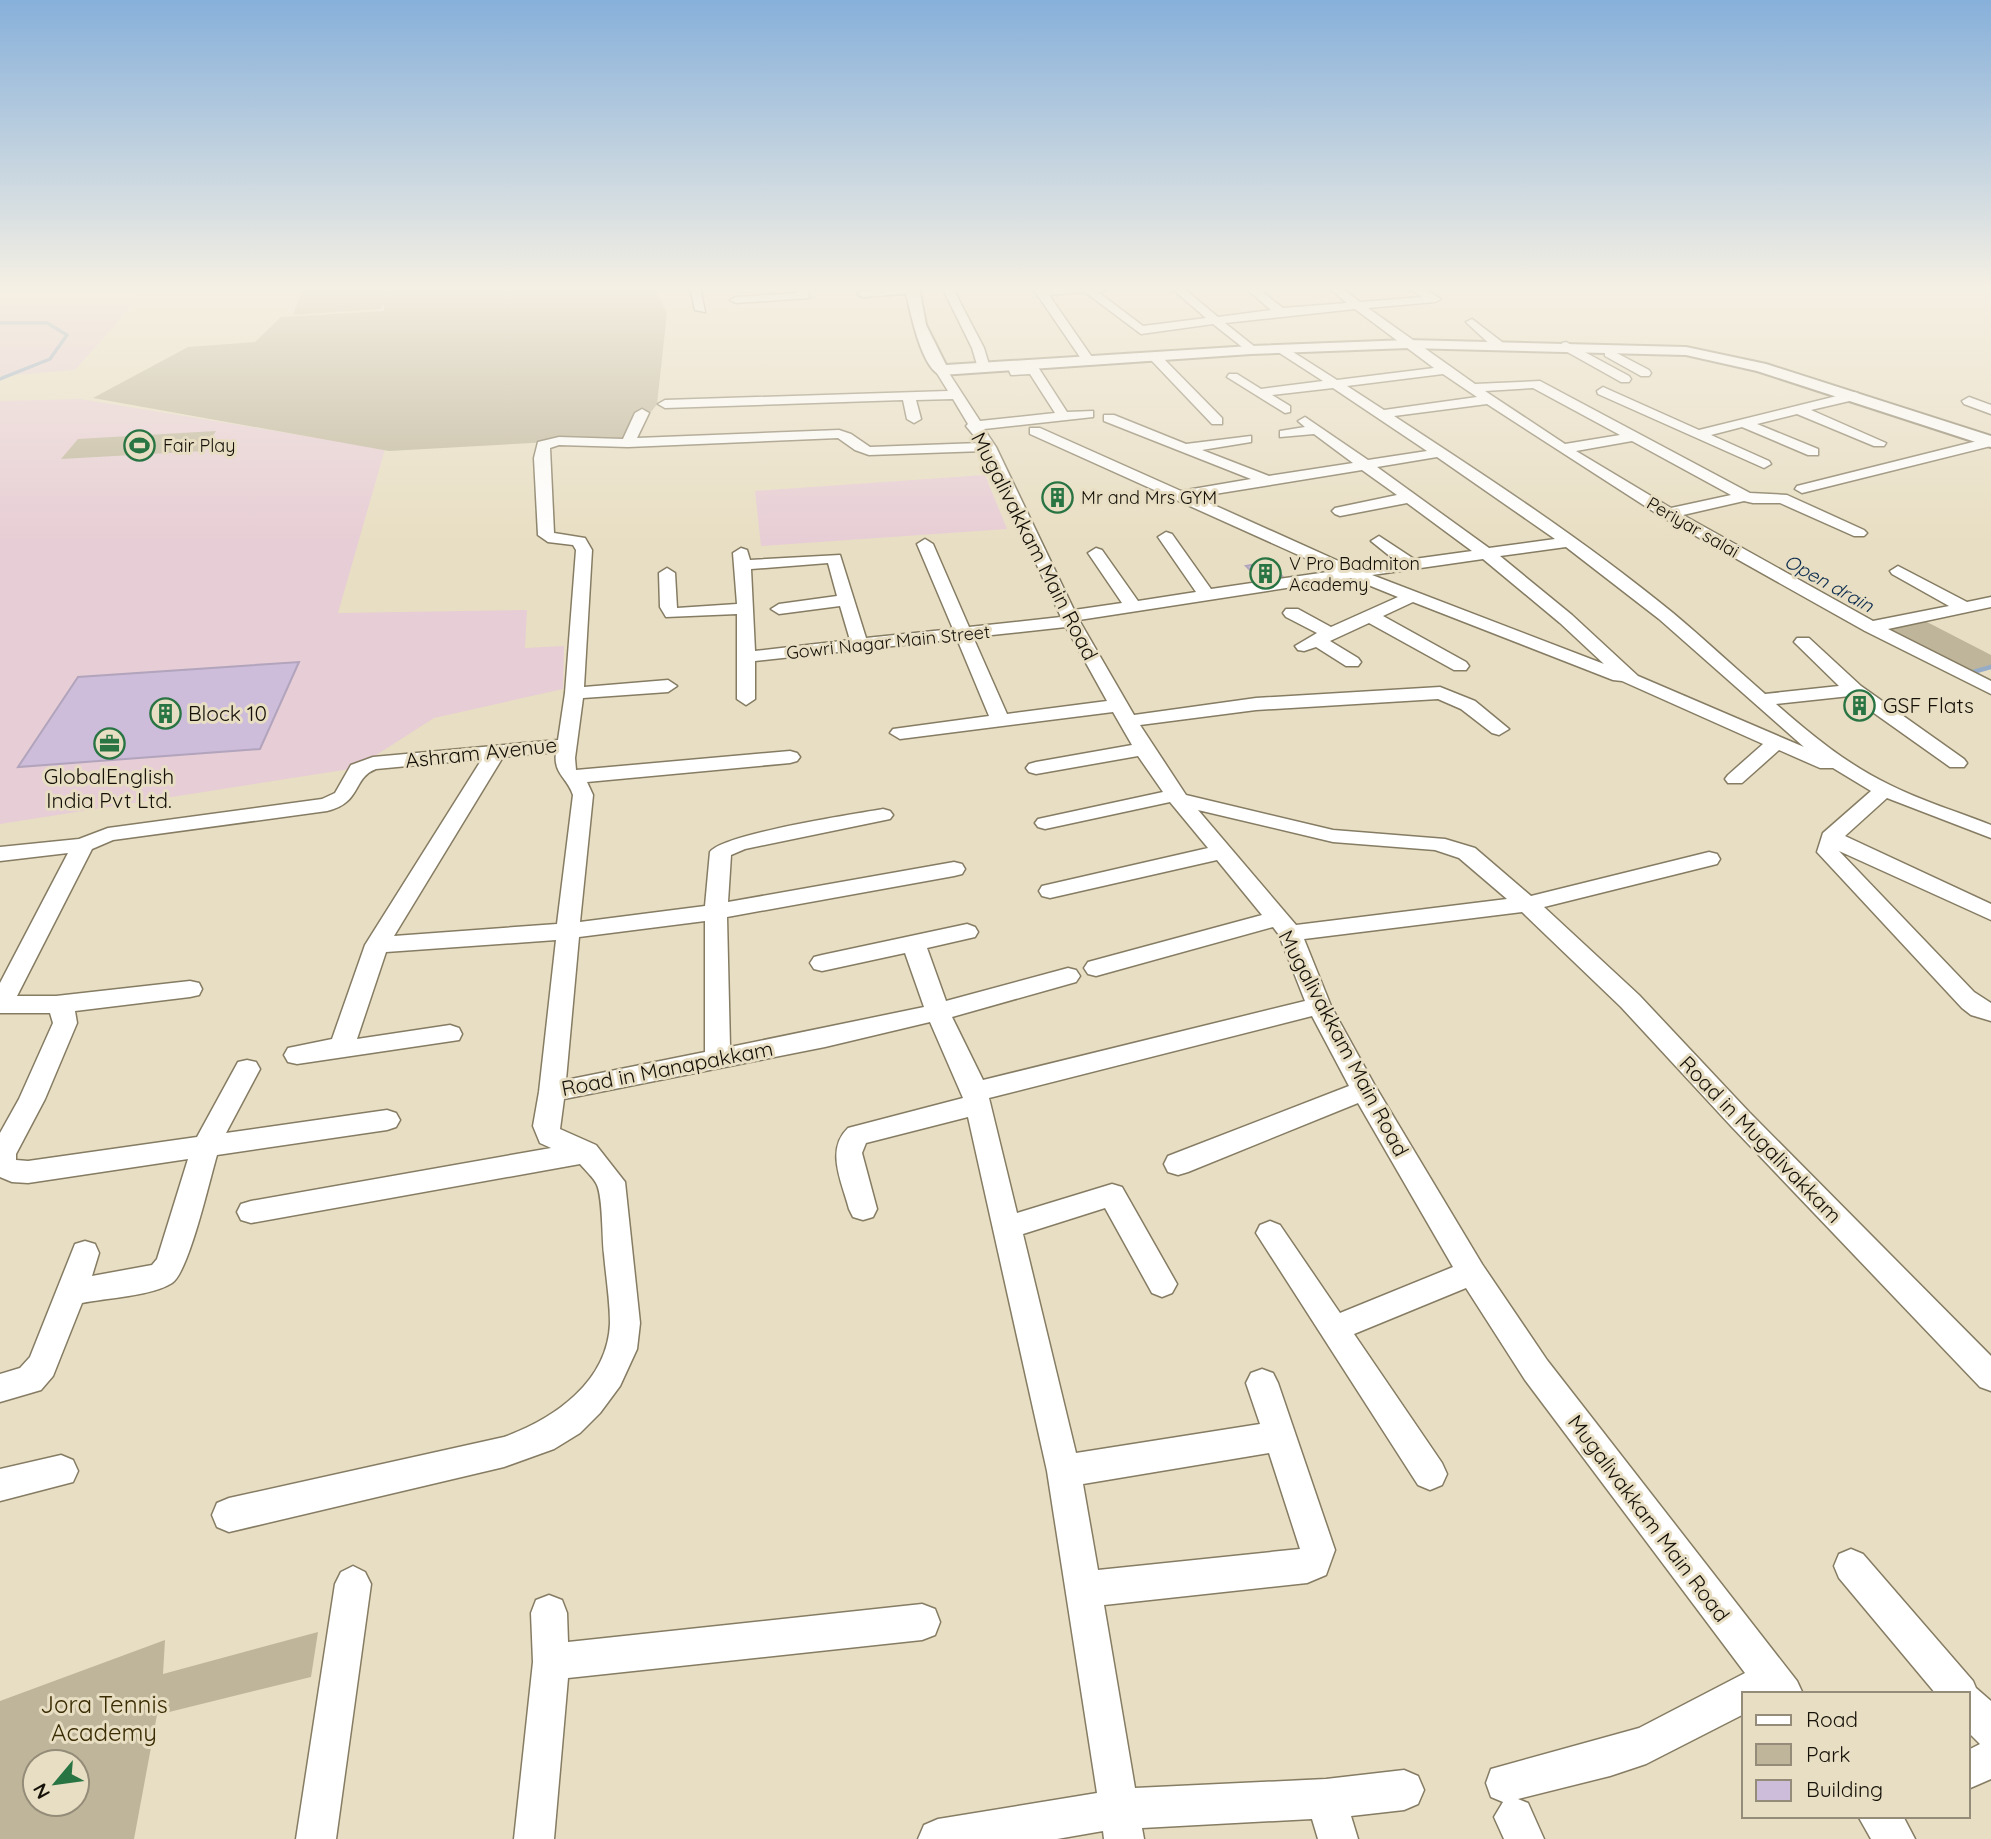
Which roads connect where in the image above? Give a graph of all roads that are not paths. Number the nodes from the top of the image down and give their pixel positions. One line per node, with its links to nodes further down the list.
1 (942, 373): 15 (street, Mugalivakkam Main Road)
2 (1036, 373): 29 (street)
3 (1170, 373): 34 (street)
4 (1318, 373): 11 (street)
5 (1424, 373): 11 (street)
6 (1451, 373): 12 (street, Periyar salai)
7 (1614, 373): 10 (street)
8 (1782, 373): 16 (main road)
9 (1233, 377): 14 (street)
10 (1625, 379)
11 (1335, 384): 14 (street); 28 (street)
12 (1474, 388): 18 (street, Periyar salai); 40 (street)
13 (1602, 391): 39 (street)
14 (1259, 393): 23 (street)
15 (954, 395): 17 (street); 36 (street, Mugalivakkam Main Road)
16 (1853, 396): 24 (street); 42 (main road)
17 (909, 398): 19 (street); 32 (street)
18 (1492, 399): 28 (street); 47 (street, Periyar salai)
19 (799, 400): 21 (street); 31 (street)
20 (1969, 401): 25 (street)
21 (725, 402): 22 (street); 33 (street)
22 (665, 404)
23 (1285, 409)
24 (1799, 410): 35 (street); 44 (street)
25 (1991, 410)
26 (642, 413): 43 (street)
27 (1088, 414): 29 (street)
28 (1382, 414): 49 (street)
29 (1063, 416): 36 (street)
30 (1109, 418): 46 (street)
31 (799, 419)
32 (914, 419)
33 (723, 421)
34 (1217, 421)
35 (1744, 423): 39 (street); 48 (street)
36 (973, 426): 45 (street, Mugalivakkam Main Road)
37 (1035, 431): 54 (street)
38 (1285, 434): 50 (street)
39 (1698, 434): 51 (street)
40 (1633, 437): 47 (street); 55 (street)
41 (1245, 439): 46 (street)
42 (1990, 442): 53 (street)
43 (628, 443): 45 (street); 95 (street, Ashram Avenue)
44 (1879, 443)
45 (989, 447): 80 (street, Mugalivakkam Main Road)
46 (1186, 448): 52 (street)
47 (1563, 449): 58 (street, Periyar salai)
48 (1813, 452)
49 (1438, 453): 50 (street); 62 (street)
50 (1362, 464): 52 (street); 56 (street)
51 (1764, 464)
52 (1266, 481): 54 (street)
53 (1802, 489)
54 (1183, 495): 69 (street)
55 (1745, 496): 58 (street); 59 (street)
56 (1408, 498): 57 (street); 65 (street)
57 (1340, 510)
58 (1667, 514): 81 (street, Periyar salai)
59 (1859, 533)
60 (1166, 537): 70 (street)
61 (1379, 541): 66 (street)
62 (1567, 542): 65 (street, Gowri Nagar Main Street); 97 (street)
63 (925, 544): 82 (street)
64 (1096, 553): 74 (street)
65 (1485, 554): 66 (street, Gowri Nagar Main Street); 91 (street)
66 (1410, 564): 69 (street, Gowri Nagar Main Street)
67 (1898, 571): 76 (street)
68 (667, 573): 75 (street)
69 (1352, 573): 70 (street, Gowri Nagar Main Street); 71 (street)
70 (1207, 595): 74 (street, Gowri Nagar Main Street)
71 (1413, 596): 79 (street); 91 (street)
72 (848, 600): 75 (street); 77 (street); 85 (street)
73 (1991, 602): 76 (street)
74 (1133, 606): 80 (street, Gowri Nagar Main Street)
75 (746, 608): 86 (street)
76 (1966, 608): 81 (street)
77 (779, 609)
78 (1293, 613): 83 (street)
79 (1370, 616): 83 (street); 88 (street)
80 (1070, 618): 82 (street, Gowri Nagar Main Street); 98 (street, Mugalivakkam Main Road)
81 (1871, 627): 90 (street, Periyar salai)
82 (964, 634): 85 (street, Gowri Nagar Main Street); 99 (street)
83 (1317, 640): 87 (street)
84 (1803, 642): 94 (street)
85 (860, 646): 86 (street, Gowri Nagar Main Street)
86 (747, 657): 96 (street)
87 (1352, 662)
88 (1460, 666)
89 (1991, 671): 90 (street)
90 (1970, 676): 93 (street, Periyar salai)
91 (1632, 681): 102 (street)
92 (668, 686): 95 (street)
93 (1991, 688)
94 (1854, 690): 97 (street); 107 (street)
95 (574, 693): 103 (street, Ashram Avenue)
96 (746, 699)
97 (1761, 700): 109 (street)
98 (1125, 713): 99 (street); 100 (street); 104 (street, Mugalivakkam Main Road)
99 (1000, 720): 101 (street)
100 (1499, 729)
101 (900, 733)
102 (1777, 742): 109 (street); 111 (street)
103 (567, 745): 105 (street, Ashram Avenue); 110 (street, Road in Manapakkam)
104 (1144, 749): 108 (street); 113 (street, Mugalivakkam Main Road)
105 (497, 751): 117 (street, Ashram Avenue); 131 (street)
106 (789, 757): 110 (street)
107 (1957, 763)
108 (1036, 768)
109 (1852, 775): 112 (street)
110 (570, 777): 128 (street, Road in Manapakkam)
111 (1735, 779)
112 (1884, 790): 116 (street); 118 (street)
113 (1177, 798): 115 (street); 119 (street, Mugalivakkam Main Road); 124 (street, Road in Mugalivakkam)
114 (883, 815): 125 (street)
115 (1045, 823)
116 (1991, 832)
117 (83, 845): 120 (street, Ashram Avenue); 136 (street)
118 (1829, 845): 126 (street); 140 (street)
119 (1221, 852): 123 (street); 127 (street, Mugalivakkam Main Road)
120 (0, 854)
121 (1709, 859): 124 (street)
122 (954, 869): 125 (street)
123 (1050, 891)
124 (1527, 904): 127 (street); 162 (street, Road in Mugalivakkam)
125 (716, 912): 128 (street); 144 (street)
126 (1991, 913)
127 (1284, 926): 133 (street); 138 (street, Mugalivakkam Main Road)
128 (568, 931): 131 (street); 147 (street, Road in Manapakkam)
129 (967, 932): 130 (street)
130 (913, 943): 132 (street); 139 (street)
131 (377, 945): 142 (street)
132 (822, 963)
133 (1096, 968)
134 (1068, 976): 139 (street, Road in Manapakkam)
135 (190, 989): 137 (street)
136 (1, 1004): 137 (street)
137 (56, 1005): 150 (street)
138 (1320, 1006): 146 (street, Mugalivakkam Main Road); 148 (street)
139 (938, 1012): 144 (street, Road in Manapakkam); 148 (street)
140 (1991, 1013)
141 (450, 1034): 142 (street)
142 (345, 1046): 143 (street)
143 (297, 1055)
144 (718, 1058): 147 (street, Road in Manapakkam)
145 (247, 1069): 150 (street)
146 (1364, 1090): 152 (street); 158 (street, Mugalivakkam Main Road)
147 (552, 1092): 151 (street)
148 (977, 1098): 153 (street); 155 (street)
149 (387, 1120): 150 (street)
150 (206, 1146): 160 (street)
151 (586, 1152): 154 (street); 170 (street)
152 (1178, 1164)
153 (863, 1209)
154 (251, 1212)
155 (1006, 1228): 159 (street); 167 (street)
156 (1270, 1233): 161 (street)
157 (85, 1253): 160 (street)
158 (1472, 1273): 161 (street); 177 (street, Mugalivakkam Main Road)
159 (1162, 1284)
160 (71, 1292): 164 (street)
161 (1333, 1329): 168 (street)
162 (1991, 1377)
163 (1262, 1383): 165 (street)
164 (0, 1388)
165 (1279, 1436): 167 (street); 173 (street)
166 (61, 1471): 169 (street)
167 (1064, 1471): 173 (street)
168 (1430, 1474)
169 (0, 1485)
170 (229, 1515)
171 (1851, 1566): 178 (street)
172 (353, 1584): 189 (street)
173 (1083, 1589): 188 (street)
174 (549, 1613): 176 (street)
175 (922, 1622): 176 (street)
176 (551, 1662): 190 (street)
177 (1778, 1686)
178 (1958, 1692)
179 (1742, 1702): 186 (street)
180 (1970, 1705): 181 (street)
181 (1991, 1730)
182 (1991, 1759): 183 (street)
183 (1970, 1769)
184 (1404, 1790): 185 (street)
185 (1326, 1798): 188 (street); 192 (street)
186 (1514, 1813)
187 (1879, 1818): 193 (street)
188 (1121, 1824): 191 (street)
189 (316, 1839)
190 (534, 1839)
191 (938, 1839)
192 (1338, 1839)
193 (1895, 1839)

